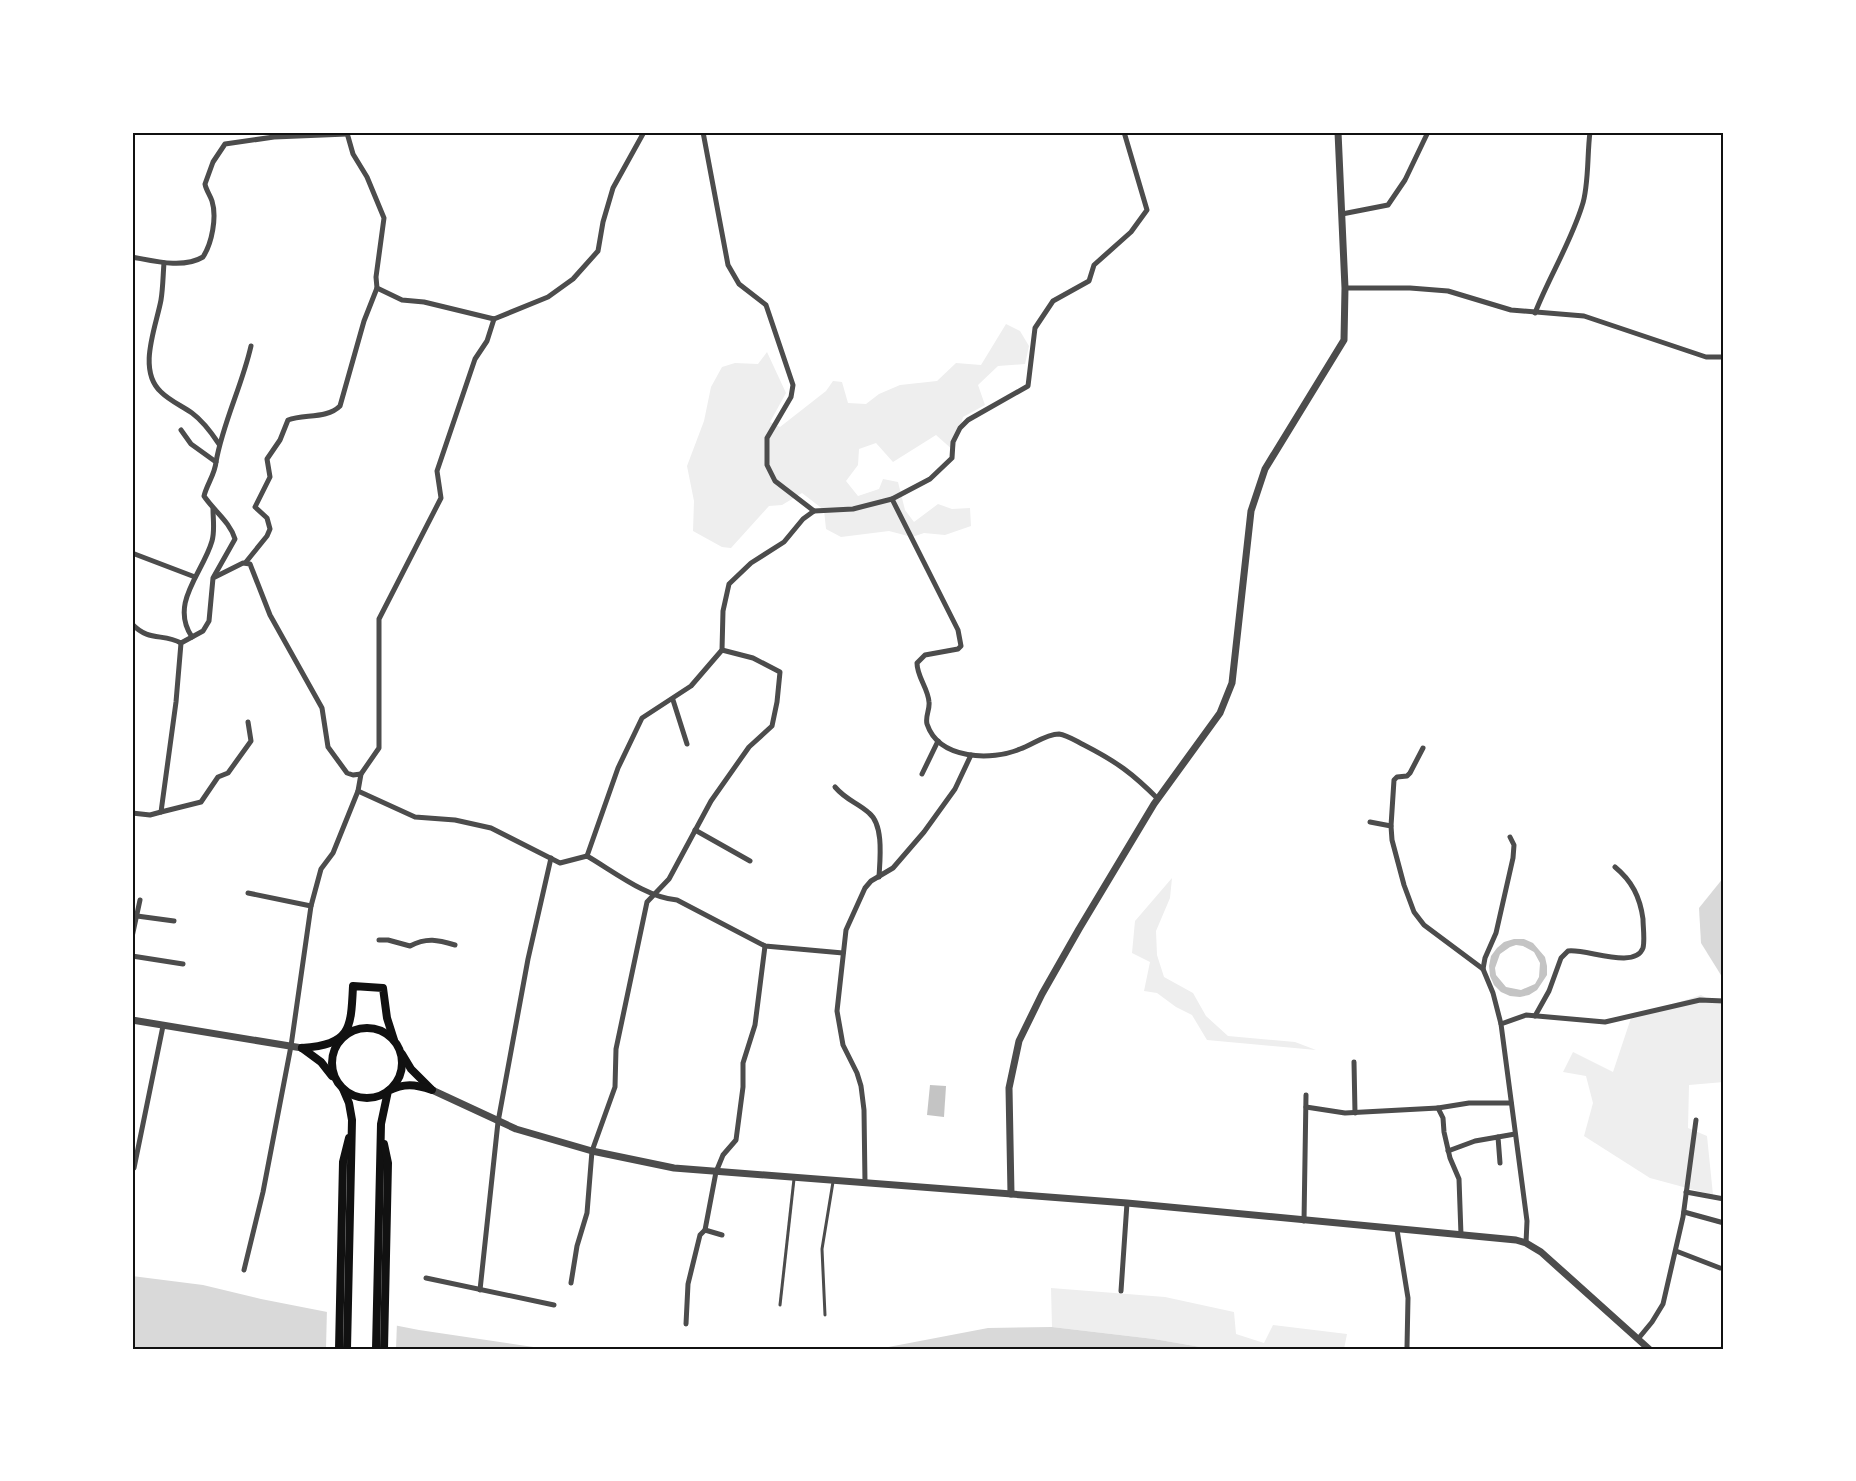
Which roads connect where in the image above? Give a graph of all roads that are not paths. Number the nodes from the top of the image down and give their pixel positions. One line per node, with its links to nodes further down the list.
1 (644, 132): 14 (street)
2 (703, 132): 22 (street)
3 (1124, 132): 20 (street)
4 (1338, 132): 8 (street)
5 (1428, 132): 8 (street)
6 (1590, 132): 13 (street)
7 (347, 133): 10 (street); 11 (street)
8 (1342, 214): 12 (street)
9 (132, 257): 10 (street)
10 (164, 263): 18 (street)
11 (377, 288): 14 (street); 24 (street)
12 (1345, 288): 13 (street); 41 (street)
13 (1534, 313): 16 (street)
14 (494, 319): 37 (street)
15 (251, 346): 18 (street)
16 (1724, 357)
17 (181, 430): 19 (street)
18 (219, 444): 19 (street)
19 (216, 462): 21 (street)
20 (892, 498): 22 (street); 33 (street)
21 (213, 508): 25 (street); 26 (street)
22 (814, 511): 30 (street)
23 (132, 553): 25 (street)
24 (246, 562): 26 (street); 37 (street)
25 (195, 577): 28 (street)
26 (213, 578): 28 (street)
27 (132, 624): 29 (street)
28 (192, 637): 29 (street)
29 (181, 643): 42 (street)
30 (722, 650): 31 (street); 46 (street)
31 (672, 700): 34 (street); 48 (street)
32 (248, 722): 42 (street)
33 (938, 741): 36 (street); 38 (street)
34 (687, 744)
35 (1423, 748): 45 (street)
36 (971, 755): 41 (street); 52 (street)
37 (361, 774): 40 (street)
38 (922, 774)
39 (835, 787): 52 (street)
40 (358, 791): 49 (street); 56 (street)
41 (1158, 799): 100 (street)
42 (161, 812): 43 (street)
43 (132, 813)
44 (1370, 822): 45 (street)
45 (1391, 826): 66 (street)
46 (695, 830): 50 (street); 54 (street)
47 (1510, 837): 66 (street)
48 (587, 856): 49 (street); 54 (street)
49 (551, 858): 88 (street)
50 (750, 861)
51 (1615, 867): 68 (street)
52 (879, 877): 63 (street)
53 (248, 893): 56 (street)
54 (656, 895): 62 (street); 91 (street)
55 (140, 900): 57 (street)
56 (311, 906): 74 (street)
57 (136, 916): 58 (street); 59 (street)
58 (174, 921)
59 (132, 937)
60 (379, 940): 61 (street)
61 (455, 945)
62 (765, 946): 63 (street); 95 (street)
63 (843, 953): 98 (street)
64 (132, 956): 65 (street)
65 (183, 964)
66 (1483, 969): 70 (street)
67 (1724, 1000): 68 (street)
68 (1535, 1016): 70 (street)
69 (132, 1020): 71 (street)
70 (1501, 1024): 83 (street)
71 (163, 1026): 74 (street); 94 (street)
72 (344, 1036): 73 (main road); 73 (main road); 75 (main road); 78 (main road)
73 (395, 1041): 76 (main road)
74 (291, 1046): 75 (street); 115 (street)
75 (303, 1048): 78 (main road)
76 (400, 1051): 80 (main road); 81 (main road)
77 (1354, 1062): 86 (street)
78 (336, 1080): 79 (main road)
79 (343, 1089): 81 (main road); 110 (main road)
80 (432, 1090): 81 (main road); 88 (street)
81 (388, 1091): 112 (main road)
82 (1306, 1095): 84 (street)
83 (1511, 1102): 85 (street); 89 (street)
84 (1306, 1107): 86 (street); 104 (street)
85 (1438, 1108): 86 (street); 92 (street)
86 (1355, 1113)
87 (1696, 1120): 99 (street)
88 (498, 1122): 91 (street); 118 (street)
89 (1515, 1134): 90 (street); 111 (street)
90 (1498, 1137): 92 (street); 93 (street)
91 (592, 1151): 95 (street); 117 (street)
92 (1448, 1151): 109 (street)
93 (1500, 1163)
94 (134, 1168)
95 (716, 1172): 96 (street); 106 (street)
96 (794, 1177): 97 (street); 121 (lane)
97 (833, 1180): 98 (street); 122 (lane)
98 (865, 1183): 100 (street)
99 (1686, 1192): 101 (street); 103 (street)
100 (1011, 1194): 102 (street)
101 (1724, 1199)
102 (1127, 1203): 104 (street); 119 (street)
103 (1684, 1212): 105 (street); 113 (street)
104 (1304, 1221): 107 (street)
105 (1724, 1222)
106 (705, 1230): 108 (street); 123 (street)
107 (1397, 1230): 109 (street); 125 (street)
108 (722, 1235)
109 (1461, 1235): 111 (street)
110 (346, 1240): 126 (main road); 127 (main road)
111 (1526, 1243): 124 (street)
112 (382, 1245): 128 (main road); 129 (main road)
113 (1676, 1251): 114 (street); 124 (street)
114 (1720, 1268)
115 (243, 1270)
116 (426, 1278): 118 (street)
117 (571, 1283)
118 (480, 1290): 120 (street)
119 (1121, 1291)
120 (555, 1305)
121 (780, 1305)
122 (825, 1315)
123 (686, 1324)
124 (1638, 1339): 130 (street)
125 (1407, 1347)
126 (339, 1349)
127 (347, 1349)
128 (376, 1349)
129 (384, 1349)
130 (1649, 1349)

